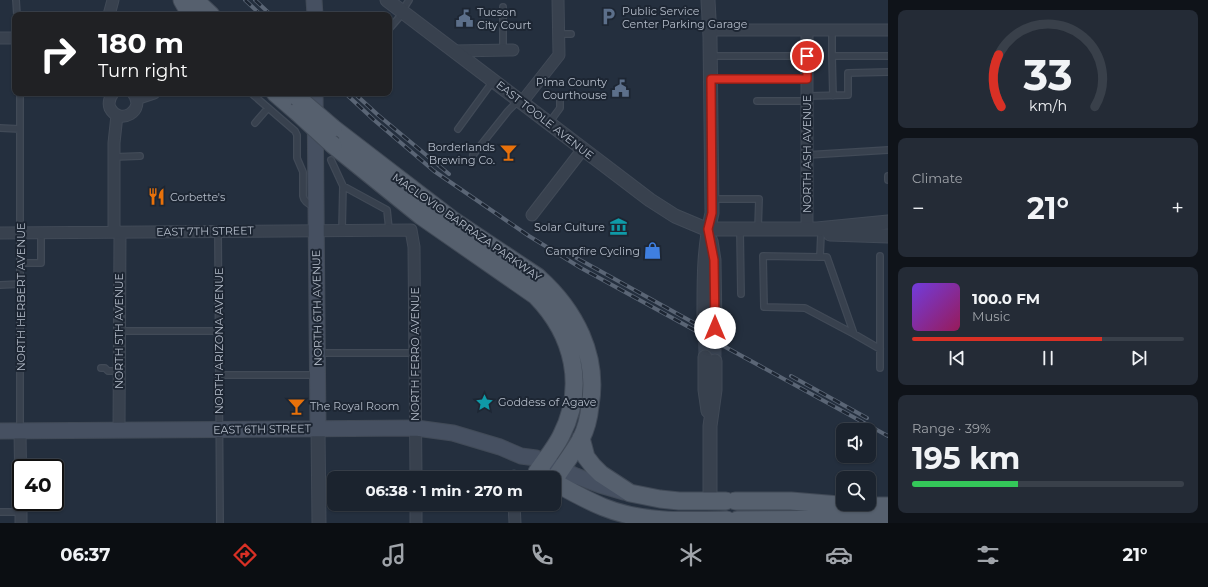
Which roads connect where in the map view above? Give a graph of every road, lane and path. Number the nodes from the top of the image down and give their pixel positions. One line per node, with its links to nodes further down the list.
1 (16, 0): 11 (lane)
2 (113, 0): 12 (street)
3 (182, 0): 13 (main road)
4 (195, 0): 14 (main road)
5 (314, 0): 15 (main road)
6 (387, 0): 10 (street, EAST TOOLE AVENUE)
7 (558, 0): 21 (street)
8 (708, 0): 17 (street)
9 (503, 7): 25 (lane)
10 (405, 8): 16 (lane); 26 (street, EAST TOOLE AVENUE)
11 (17, 12)
12 (110, 12)
13 (191, 12)
14 (208, 12)
15 (315, 12)
16 (392, 25)
17 (710, 30): 20 (street); 27 (street)
18 (832, 30): 19 (street); 20 (street); 29 (lane)
19 (888, 30)
20 (807, 31): 28 (street, NORTH ASH AVENUE)
21 (559, 34): 22 (lane); 45 (street)
22 (571, 34)
23 (0, 38): 24 (street)
24 (12, 38)
25 (508, 50): 26 (street)
26 (454, 51): 34 (street, EAST TOOLE AVENUE)
27 (710, 56): 28 (lane); 32 (street)
28 (807, 56): 33 (street, NORTH ASH AVENUE)
29 (832, 56): 30 (lane); 40 (lane)
30 (888, 56)
31 (888, 72): 40 (lane)
32 (711, 79): 33 (lane); 63 (street)
33 (807, 79): 42 (street, NORTH ASH AVENUE)
34 (493, 80): 45 (street, EAST TOOLE AVENUE); 51 (lane)
35 (20, 96): 52 (lane, NORTH HERBERT AVENUE)
36 (111, 96): 47 (street)
37 (135, 96): 47 (street)
38 (260, 96): 43 (lane)
39 (315, 96): 64 (main road, NORTH 6TH AVENUE)
40 (833, 96): 42 (lane)
41 (560, 98): 49 (lane)
42 (807, 99): 46 (lane); 57 (street, NORTH ASH AVENUE)
43 (272, 100): 44 (main road, MACLOVIO BARRAZA PARKWAY); 48 (lane); 64 (lane)
44 (295, 100): 53 (main road, MACLOVIO BARRAZA PARKWAY, bridge)
45 (521, 101): 49 (street, EAST TOOLE AVENUE); 56 (lane)
46 (757, 101)
47 (118, 115): 58 (street, NORTH 5TH AVENUE)
48 (255, 123)
49 (549, 123): 54 (street, EAST TOOLE AVENUE)
50 (0, 128): 52 (lane)
51 (458, 128)
52 (20, 129): 77 (lane, NORTH HERBERT AVENUE)
53 (333, 145): 62 (lane); 108 (main road, MACLOVIO BARRAZA PARKWAY); 112 (main road, MACLOVIO BARRAZA PARKWAY)
54 (583, 149): 65 (street); 68 (street, EAST TOOLE AVENUE)
55 (888, 150): 57 (lane)
56 (473, 155)
57 (807, 155): 72 (street, NORTH ASH AVENUE)
58 (114, 156): 59 (lane); 79 (street, NORTH 5TH AVENUE)
59 (140, 156)
60 (888, 176): 61 (lane)
61 (888, 180)
62 (343, 186): 67 (lane); 74 (lane)
63 (712, 199): 68 (street); 70 (lane)
64 (316, 208): 73 (main road, NORTH 6TH AVENUE)
65 (532, 215)
66 (888, 222): 72 (street)
67 (389, 229): 74 (street, EAST 7TH STREET); 75 (street, EAST 7TH STREET)
68 (708, 229): 69 (street); 89 (street)
69 (740, 229): 70 (street); 88 (lane)
70 (758, 229): 71 (street)
71 (775, 229): 72 (street); 81 (street)
72 (807, 229)
73 (316, 230): 74 (street, EAST 7TH STREET); 76 (street, EAST 7TH STREET); 94 (main road, NORTH 6TH AVENUE)
74 (342, 230)
75 (411, 230): 95 (street, NORTH FERRO AVENUE)
76 (218, 231): 79 (street, EAST 7TH STREET); 90 (lane, NORTH ARIZONA AVENUE)
77 (21, 232): 78 (street, EAST 7TH STREET); 80 (street, EAST 7TH STREET); 85 (lane, NORTH HERBERT AVENUE)
78 (41, 232): 79 (street, EAST 7TH STREET); 85 (lane)
79 (117, 232): 91 (street, NORTH 5TH AVENUE)
80 (0, 233)
81 (821, 234): 82 (street); 84 (lane)
82 (888, 236)
83 (880, 256): 93 (lane)
84 (820, 257): 92 (lane); 92 (lane)
85 (21, 263): 86 (lane, NORTH HERBERT AVENUE)
86 (21, 284): 87 (lane); 105 (lane, NORTH HERBERT AVENUE)
87 (0, 285)
88 (740, 294)
89 (710, 326)
90 (219, 330): 91 (lane); 100 (lane, NORTH ARIZONA AVENUE)
91 (119, 331): 99 (street, NORTH 5TH AVENUE)
92 (854, 334): 93 (lane)
93 (880, 349): 97 (lane)
94 (318, 353): 95 (lane); 101 (main road, NORTH 6TH AVENUE)
95 (416, 353): 103 (street, NORTH FERRO AVENUE)
96 (710, 359): 117 (street)
97 (880, 368)
98 (101, 370): 99 (lane)
99 (114, 371): 106 (street, NORTH 5TH AVENUE)
100 (219, 375): 101 (lane); 104 (lane, NORTH ARIZONA AVENUE)
101 (318, 375): 102 (main road, NORTH 6TH AVENUE)
102 (318, 428): 103 (main road, EAST 6TH STREET); 104 (main road, EAST 6TH STREET); 126 (street, NORTH 6TH AVENUE)
103 (416, 428): 110 (street, NORTH FERRO AVENUE); 111 (main road, EAST 6TH STREET)
104 (219, 429): 106 (main road, EAST 6TH STREET); 125 (lane, NORTH ARIZONA AVENUE)
105 (20, 430): 106 (main road, EAST 6TH STREET); 107 (main road, EAST 6TH STREET); 109 (street, NORTH HERBERT AVENUE)
106 (119, 430)
107 (0, 431)
108 (581, 438): 113 (main road, MACLOVIO BARRAZA PARKWAY); 116 (main road)
109 (20, 459)
110 (416, 471)
111 (541, 471)
112 (551, 471)
113 (553, 471)
114 (561, 476): 116 (main road, EAST 6TH STREET)
115 (561, 481): 124 (main road, EAST 6TH STREET)
116 (630, 493): 117 (main road, EAST 6TH STREET)
117 (724, 500): 118 (main road, EAST 6TH STREET); 124 (main road)
118 (888, 506)
119 (12, 510): 122 (lane)
120 (416, 511): 127 (street)
121 (514, 511): 128 (street)
122 (0, 512)
123 (888, 519): 124 (main road, EAST 6TH STREET)
124 (721, 521)
125 (220, 523)
126 (319, 523)
127 (416, 523)
128 (515, 523)

